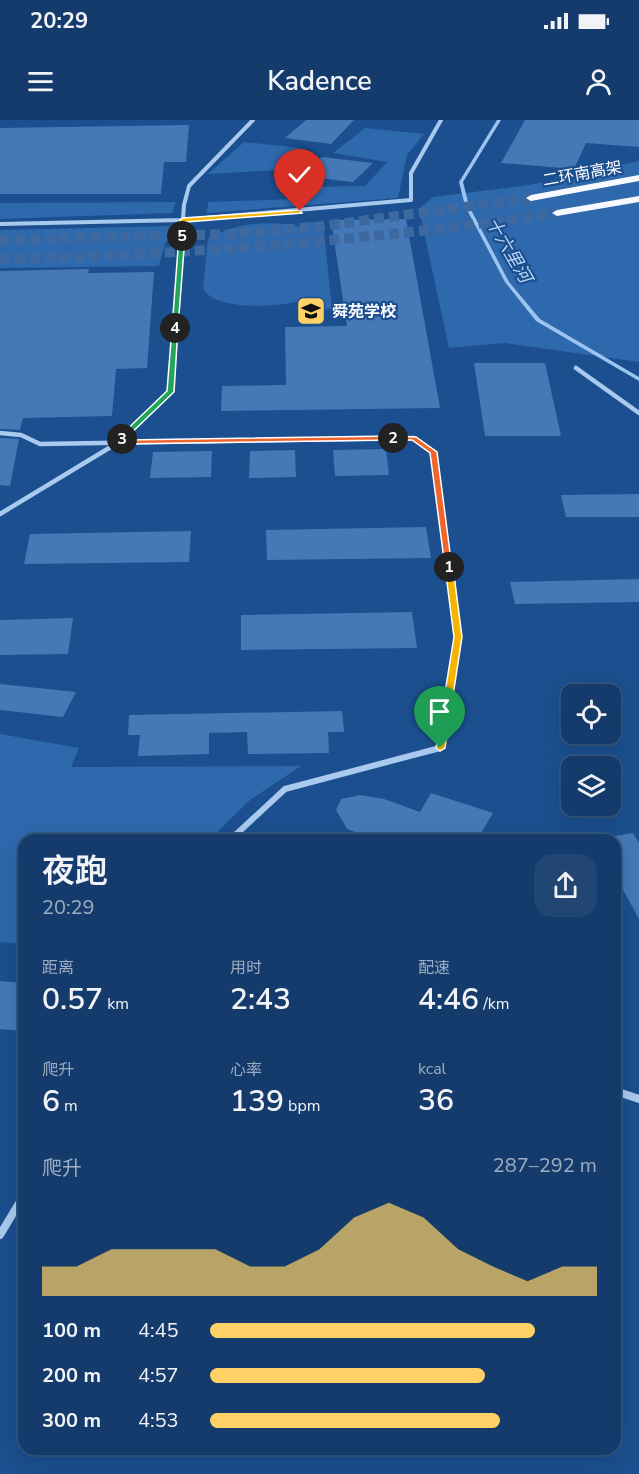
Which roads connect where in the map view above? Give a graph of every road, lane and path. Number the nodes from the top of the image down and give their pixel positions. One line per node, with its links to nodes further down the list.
1 (253, 120): 9 (street)
2 (441, 120): 9 (street)
3 (639, 170): 5 (highway)
4 (639, 178): 5 (highway, 二环南高架)
5 (594, 186): 6 (highway, 二环南高架)
6 (531, 198)
7 (639, 200): 8 (highway, 二环南高架)
8 (557, 213)
9 (183, 220): 10 (street); 14 (street)
10 (0, 224)
11 (576, 369): 12 (street)
12 (639, 413)
13 (0, 433): 14 (street)
14 (119, 442): 15 (street); 16 (street)
15 (0, 514)
16 (236, 834)
17 (621, 1093): 18 (street)
18 (639, 1099)
19 (18, 1205): 20 (street)
20 (0, 1234)

